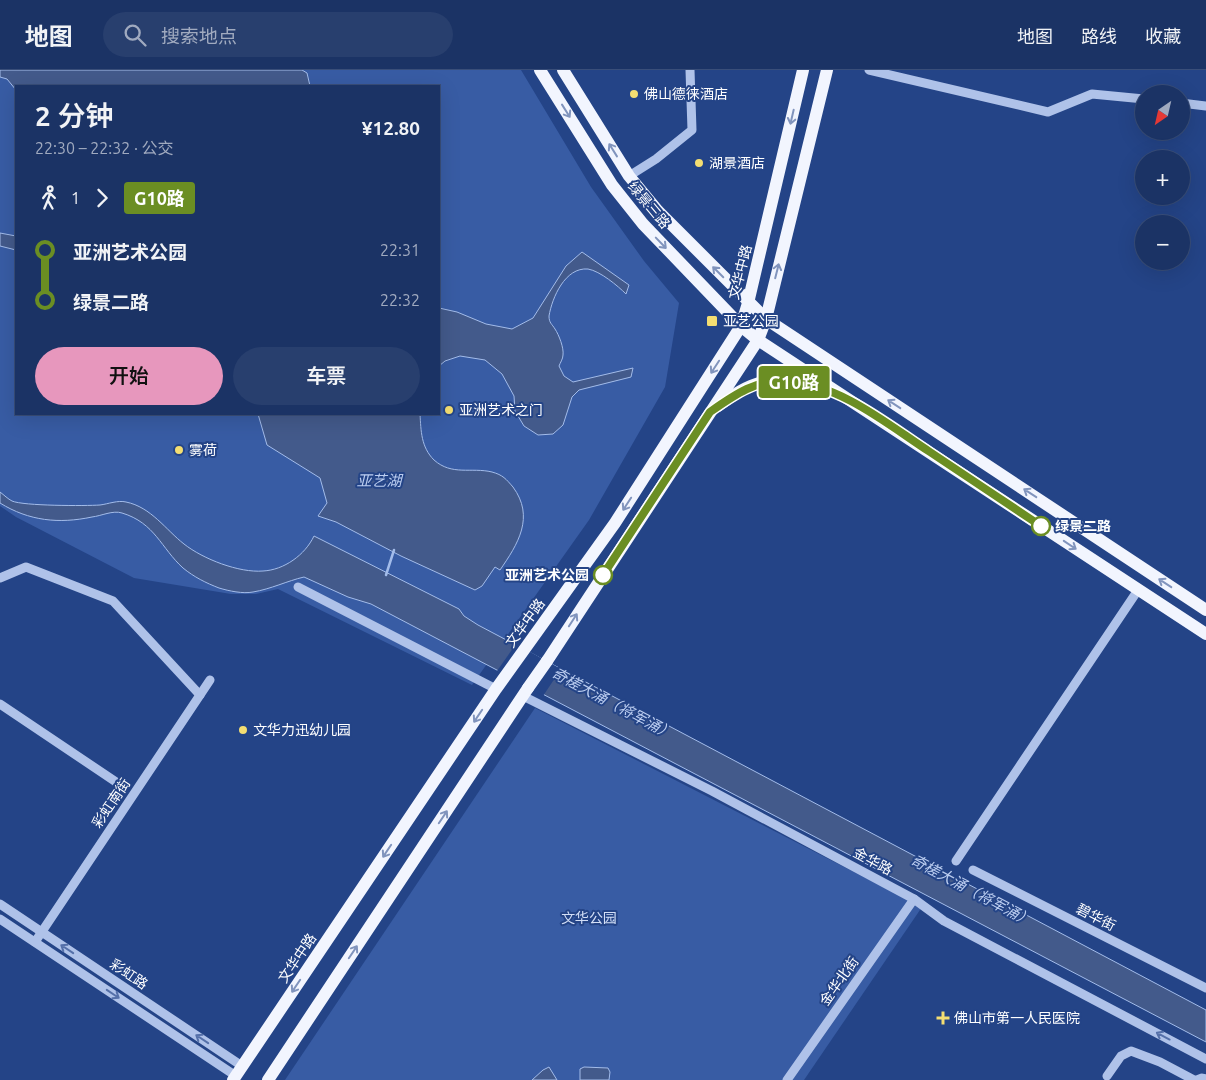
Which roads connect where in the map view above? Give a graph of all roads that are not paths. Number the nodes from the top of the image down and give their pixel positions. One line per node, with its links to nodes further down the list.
1 (540, 70): 13 (main road, 绿景三路, one-way to 13)
2 (563, 70): 10 (main road, 绿景三路, one-way to 2)
3 (690, 70): 10 (street)
4 (803, 70): 11 (main road, 文华中路, one-way to 11)
5 (827, 70): 12 (main road, one-way to 5)
6 (869, 70): 7 (street)
7 (1135, 98)
8 (1190, 104): 9 (street)
9 (1206, 106)
10 (629, 176): 11 (main road, 绿景三路, one-way to 10)
11 (748, 303): 12 (main road, 绿景三路); 13 (main road, 文华中路)
12 (766, 318): 14 (main road); 20 (main road, one-way to 12)
13 (741, 326): 14 (main road, 绿景三路); 23 (main road, 文华中路, one-way to 23)
14 (758, 340): 15 (main road); 16 (main road)
15 (854, 403): 16 (main road); 19 (main road, one-way to 19)
16 (710, 412): 24 (main road, one-way to 16, bridge)
17 (0, 578): 25 (street)
18 (298, 587): 23 (street)
19 (1138, 590): 21 (main road); 28 (street)
20 (1206, 610)
21 (1206, 634)
22 (210, 680): 25 (street, 彩虹南街)
23 (496, 689): 37 (main road, 文华中路, one-way to 37)
24 (526, 692): 30 (street, 金华路); 40 (main road, one-way to 24)
25 (200, 695): 33 (street, 彩虹南街)
26 (0, 704): 27 (street)
27 (122, 786)
28 (956, 861)
29 (973, 870): 35 (street, 碧华街)
30 (914, 898): 36 (street, 金华路, one-way to 30); 41 (street, 金华北街)
31 (0, 904): 33 (street, 彩虹路)
32 (0, 918): 34 (street, 彩虹路)
33 (42, 932): 34 (street, 彩虹南街); 37 (street, 彩虹路, one-way to 33)
34 (35, 942): 37 (street, 彩虹路, one-way to 37)
35 (1206, 988)
36 (1206, 1059)
37 (237, 1074)
38 (1107, 1076): 42 (street)
39 (1206, 1078): 42 (street)
40 (268, 1080)
41 (787, 1080)
42 (1195, 1080)

